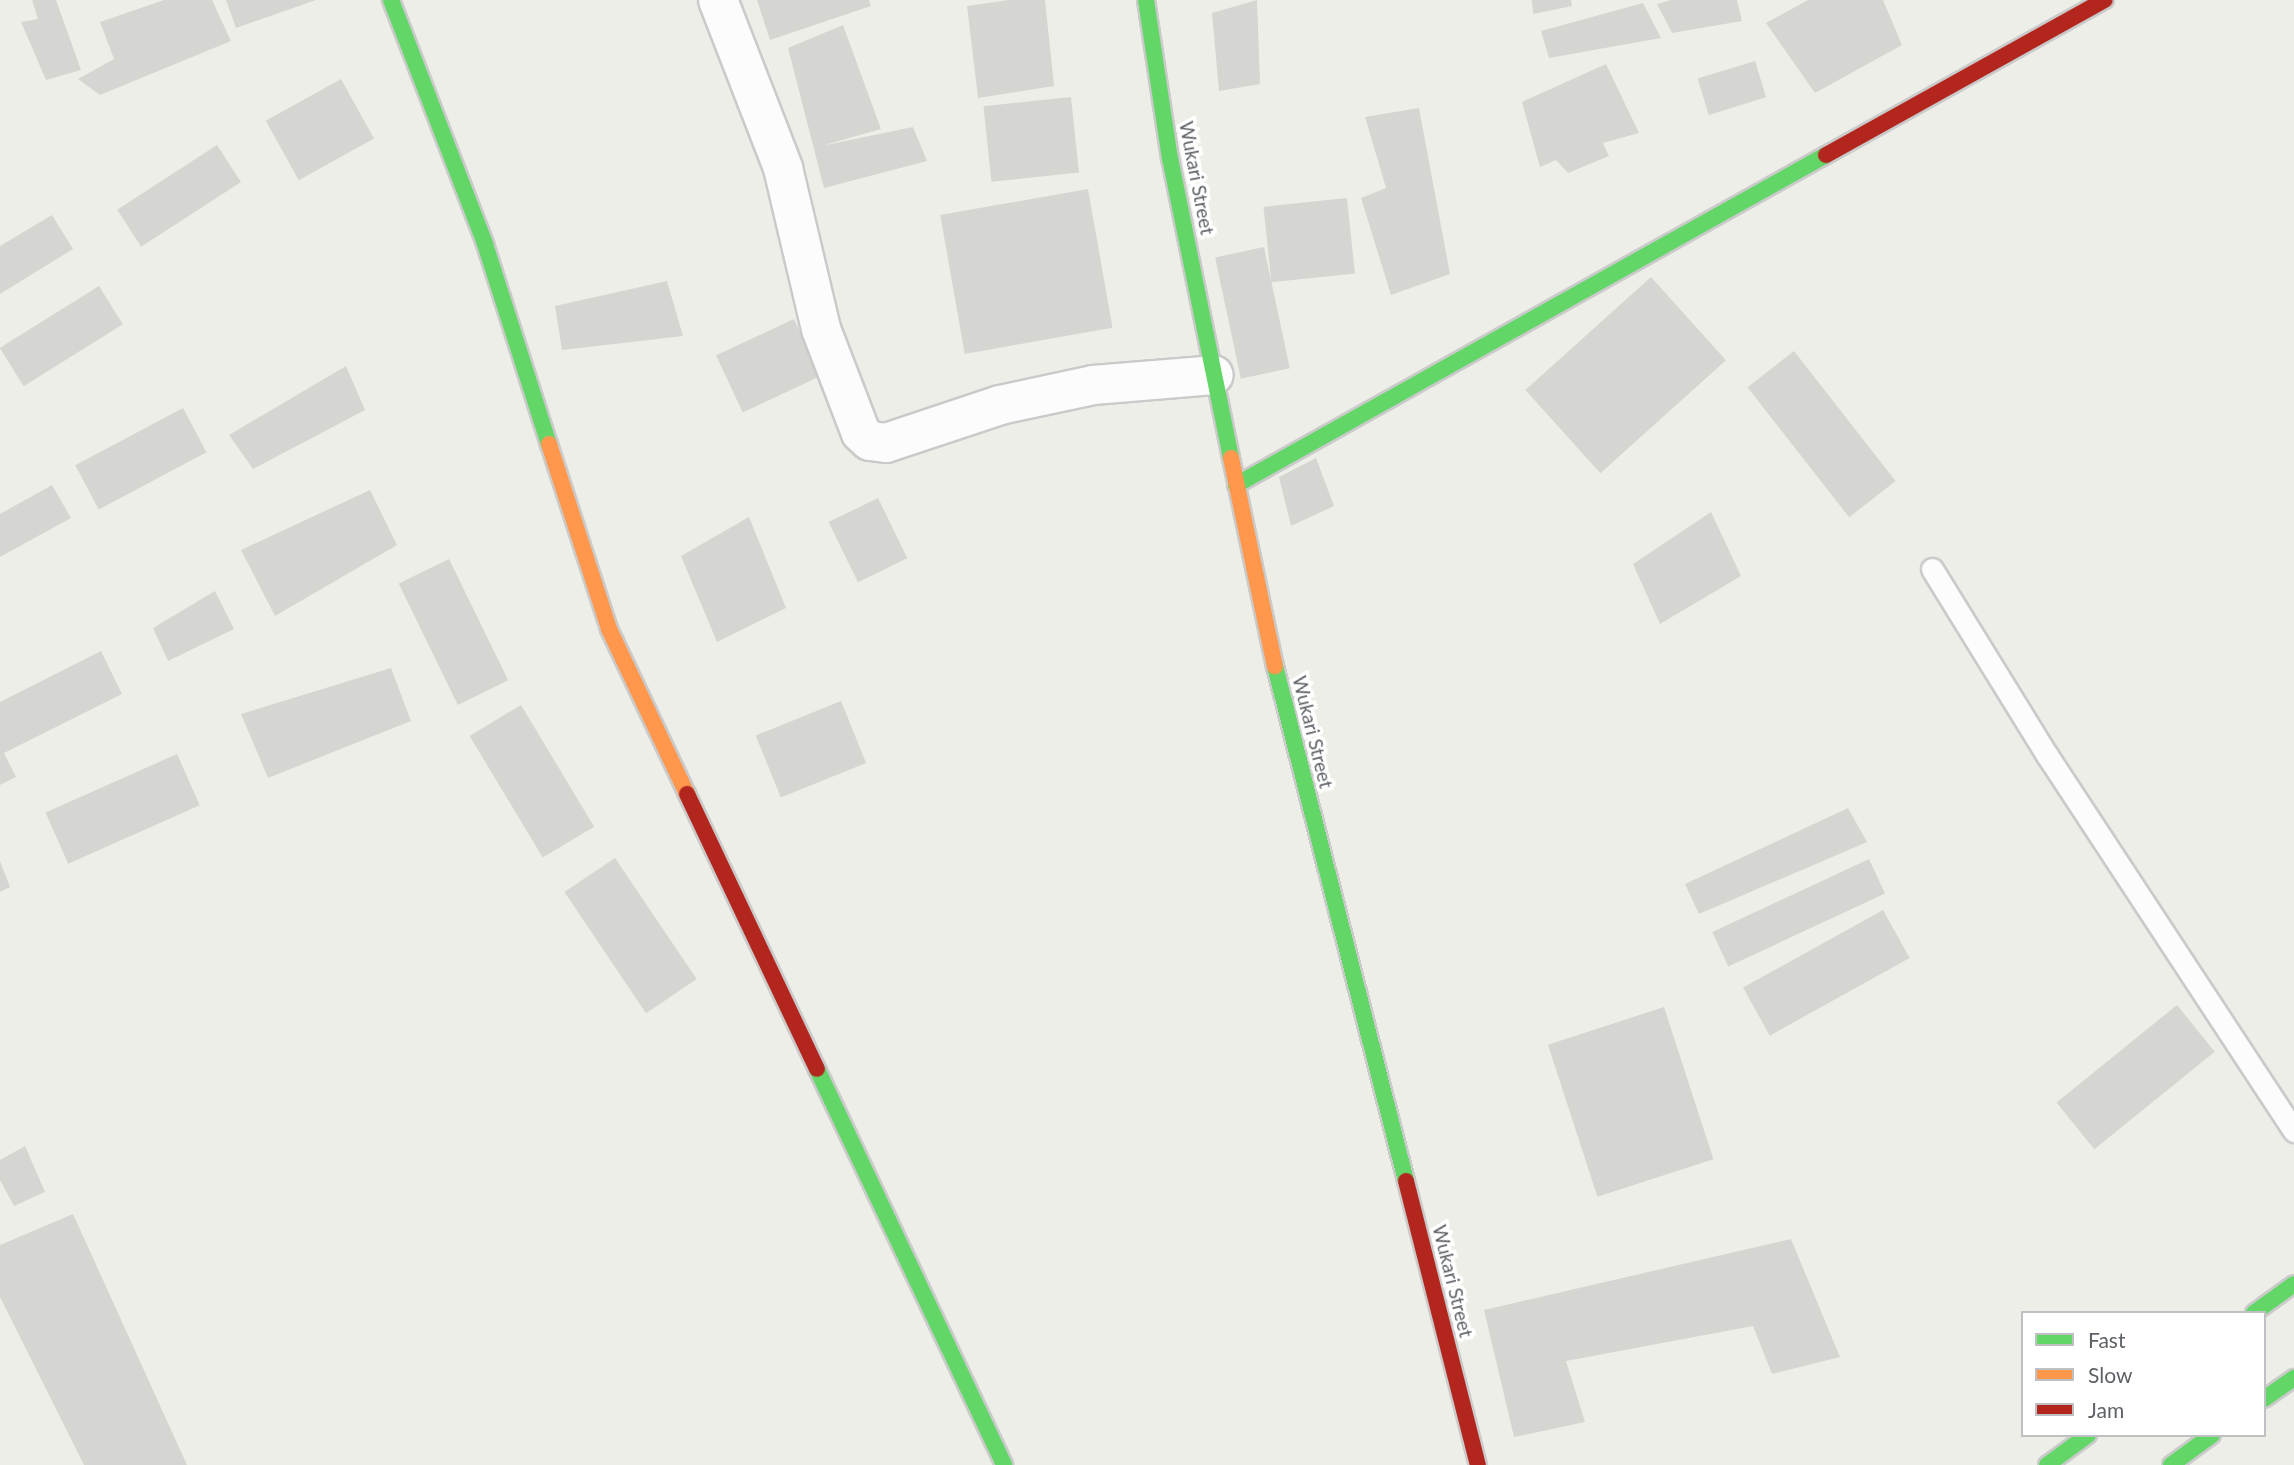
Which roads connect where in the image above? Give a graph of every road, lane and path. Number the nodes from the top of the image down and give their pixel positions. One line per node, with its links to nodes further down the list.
1 (391, 0): 16 (street)
2 (718, 0): 5 (street)
3 (1146, 0): 5 (street, Wukari Street)
4 (2105, 0): 6 (street)
5 (1214, 376): 6 (street, Wukari Street)
6 (1236, 485): 17 (street, Wukari Street)
7 (1932, 569): 8 (lane)
8 (2294, 1131)
9 (2294, 1284): 10 (street)
10 (2257, 1311)
11 (2294, 1378): 12 (street)
12 (2266, 1398)
13 (2085, 1437): 18 (street)
14 (2209, 1437): 19 (street)
15 (2210, 1437): 20 (street)
16 (1004, 1465)
17 (1478, 1465)
18 (2047, 1465)
19 (2171, 1465)
20 (2189, 1465)

